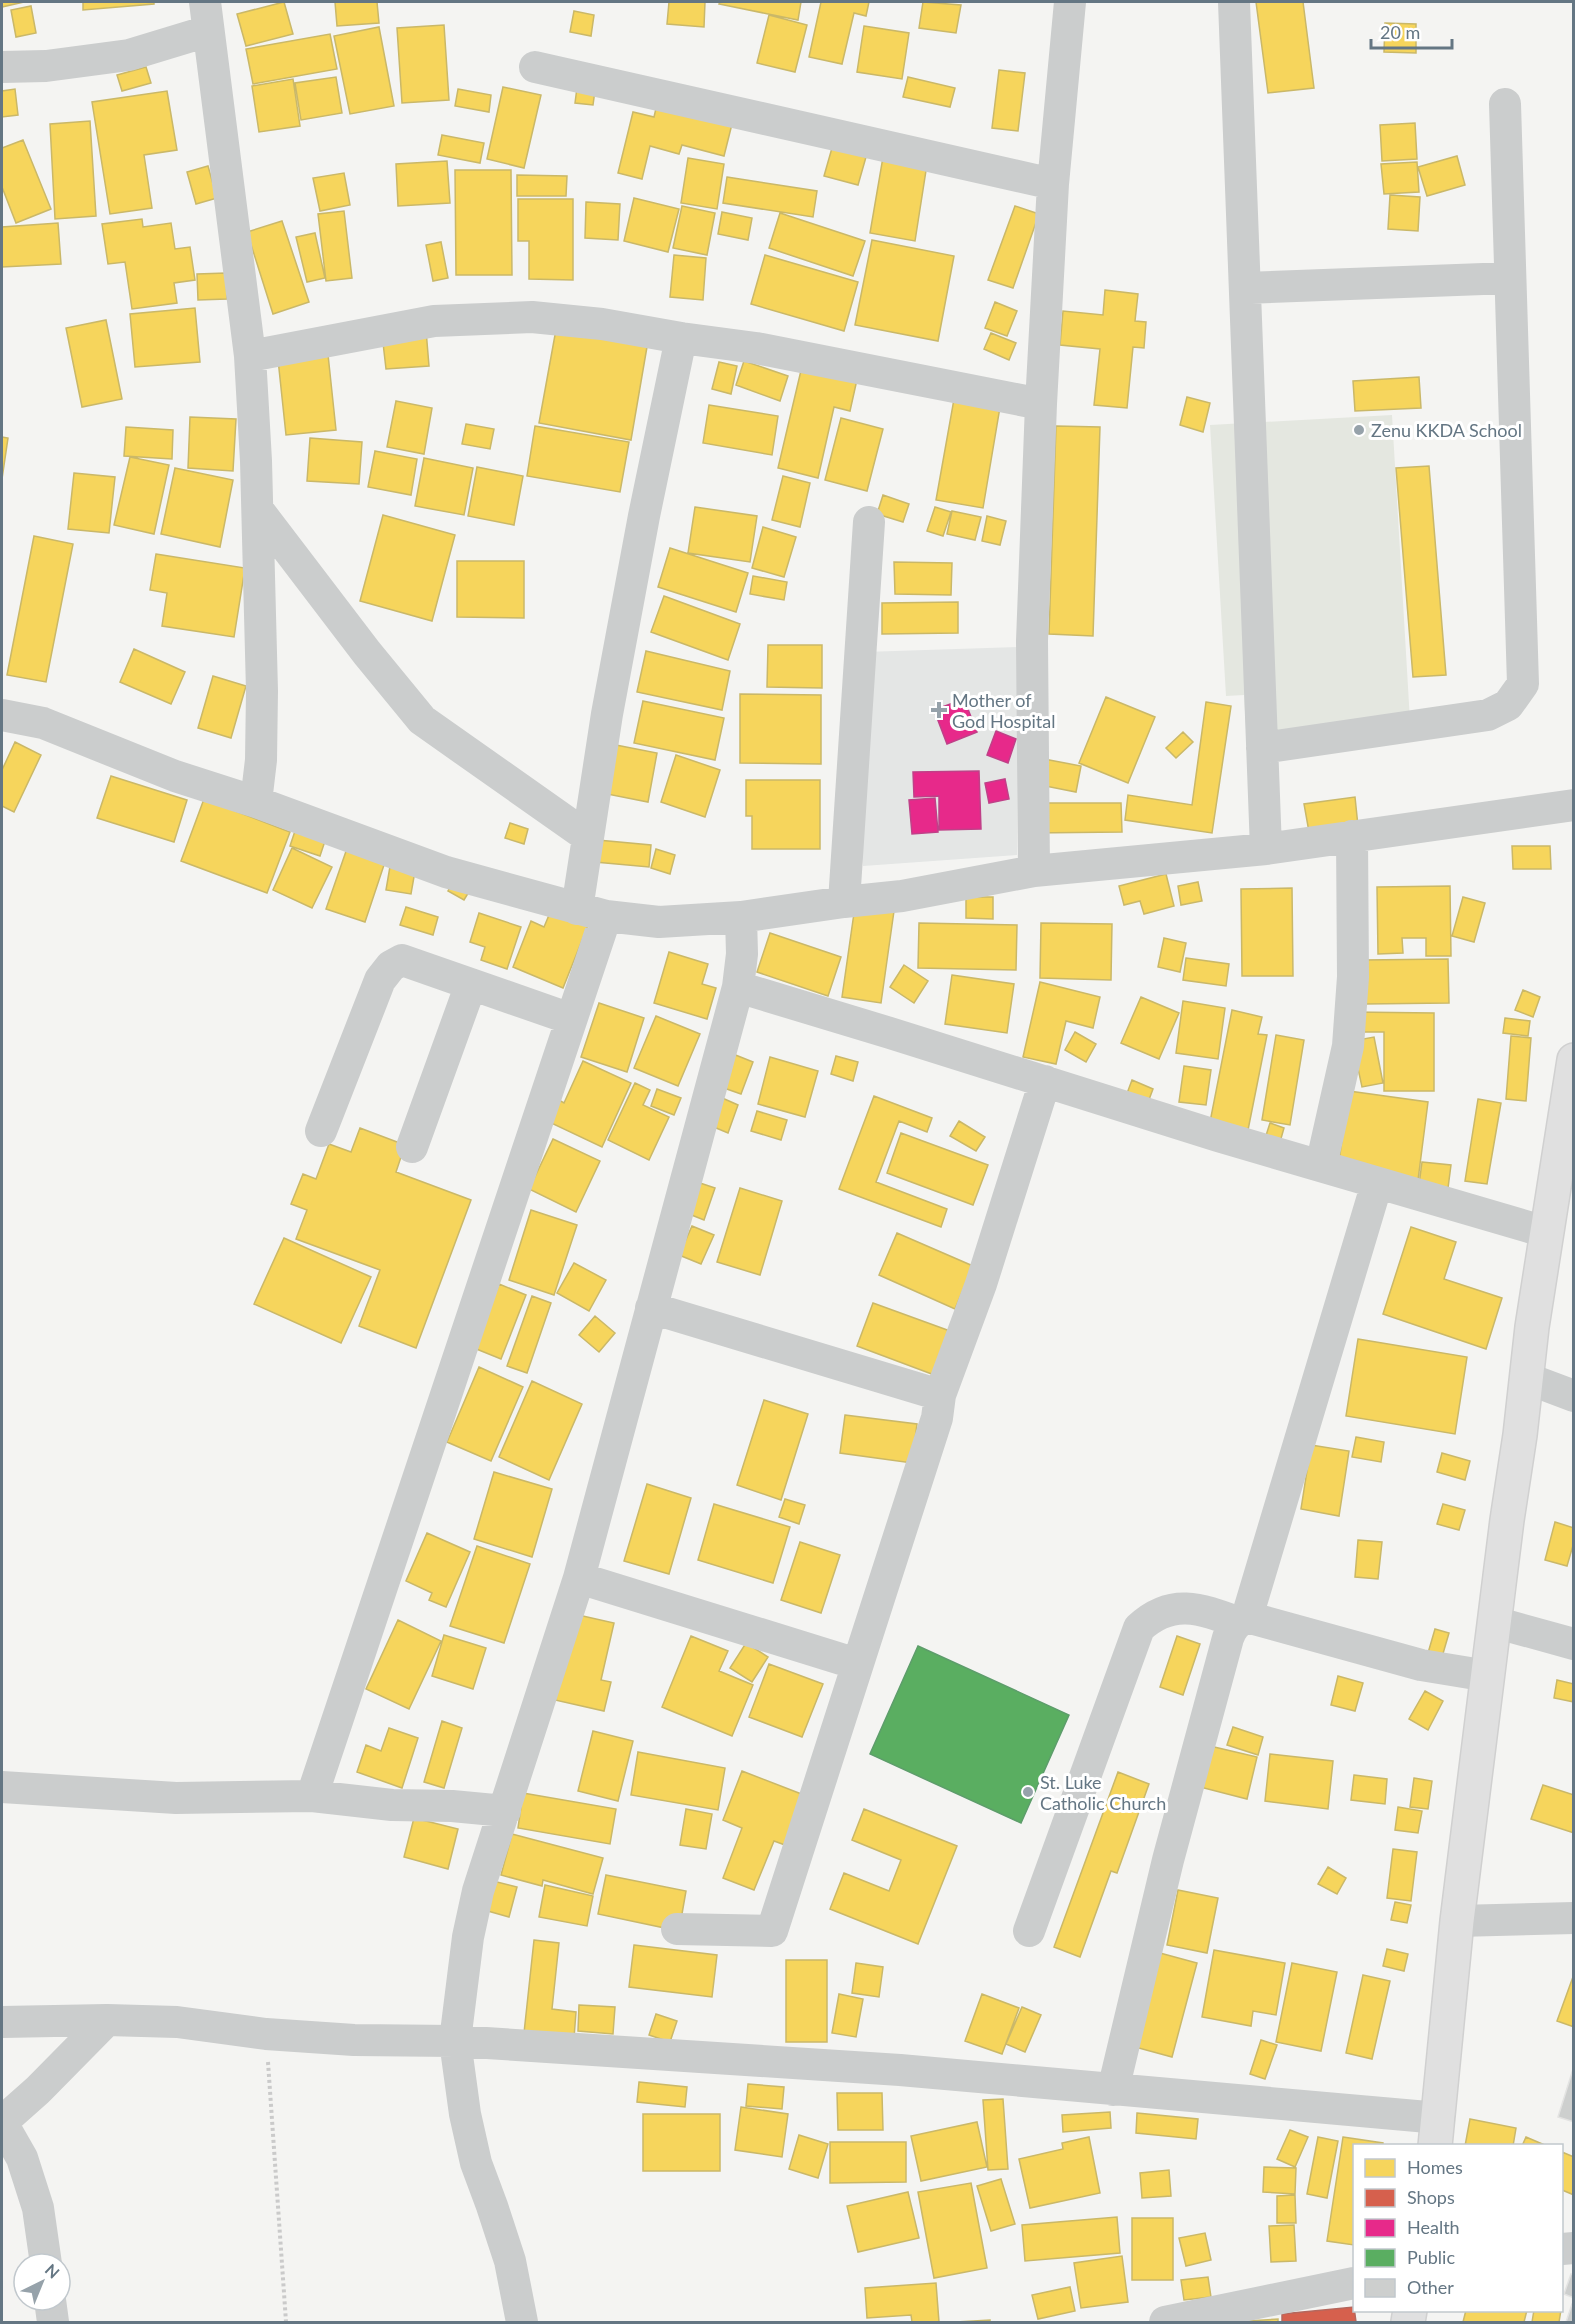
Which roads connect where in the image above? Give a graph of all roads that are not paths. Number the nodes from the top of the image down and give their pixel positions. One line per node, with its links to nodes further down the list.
1 (1070, 2): 7 (street)
2 (1234, 2): 9 (street)
3 (207, 16): 4 (street); 11 (street)
4 (2, 67)
5 (535, 67): 7 (street)
6 (1505, 104): 8 (street)
7 (1053, 184): 12 (street)
8 (1510, 278): 9 (street); 16 (street)
9 (1245, 288): 16 (street)
10 (681, 338): 11 (street); 12 (street); 20 (street)
11 (250, 356): 13 (street)
12 (1041, 404): 22 (street)
13 (258, 510): 17 (street); 20 (street)
14 (869, 522): 23 (street)
15 (2, 715): 17 (street)
16 (1262, 748): 21 (street)
17 (256, 802): 24 (street)
18 (1574, 805): 19 (street)
19 (1352, 836): 21 (street); 34 (street)
20 (588, 837): 24 (street)
21 (1266, 849): 22 (street)
22 (1034, 872): 23 (street)
23 (844, 902): 25 (street)
24 (591, 912): 25 (street); 28 (street)
25 (741, 917): 27 (street)
26 (471, 984): 28 (street); 31 (street); 32 (street)
27 (738, 987): 30 (street); 37 (street)
28 (571, 1019): 48 (street)
29 (1574, 1060): 33 (main road)
30 (1045, 1081): 34 (street); 39 (street)
31 (321, 1131)
32 (412, 1147)
33 (1566, 1159): 36 (main road)
34 (1321, 1166): 35 (street)
35 (1377, 1183): 36 (street); 42 (street)
36 (1546, 1232): 38 (main road)
37 (651, 1308): 39 (street); 41 (street)
38 (1526, 1378): 40 (street); 43 (main road)
39 (939, 1395): 45 (street)
40 (1574, 1396)
41 (579, 1578): 45 (street); 49 (street)
42 (1242, 1620): 46 (street); 53 (street); 57 (street)
43 (1494, 1622): 44 (street); 46 (main road)
44 (1574, 1644)
45 (857, 1664): 52 (street)
46 (1488, 1676): 51 (main road)
47 (2, 1787): 48 (street)
48 (312, 1796): 49 (street)
49 (506, 1811): 56 (street)
50 (1574, 1918): 51 (street)
51 (1457, 1921): 59 (main road)
52 (677, 1929)
53 (1029, 1931)
54 (107, 2020): 55 (street); 56 (street); 58 (street)
55 (2, 2022)
56 (455, 2041): 57 (street); 62 (street)
57 (1113, 2090): 59 (street)
58 (2, 2123): 60 (street)
59 (1437, 2132)
60 (44, 2252)
61 (1353, 2283): 63 (street)
62 (522, 2322)
63 (1165, 2322)

